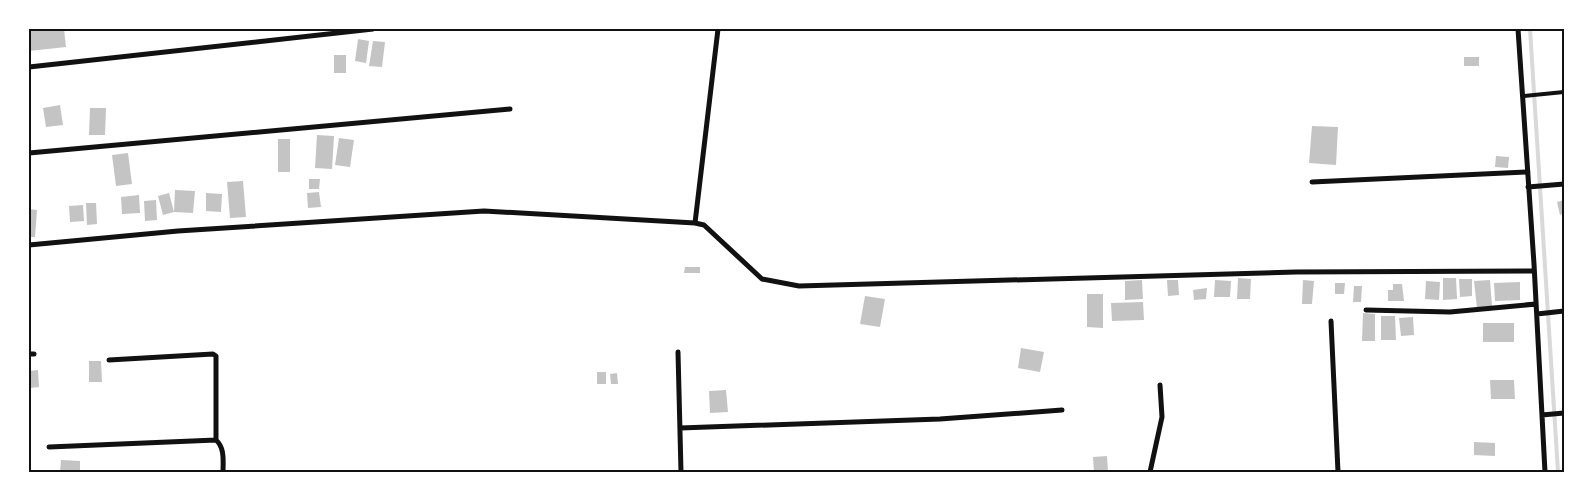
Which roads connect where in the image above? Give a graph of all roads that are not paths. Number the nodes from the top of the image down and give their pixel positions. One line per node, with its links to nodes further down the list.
1 (373, 29): 4 (street)
2 (718, 29): 13 (street)
3 (1518, 29): 6 (street)
4 (29, 67)
5 (1564, 92): 6 (lane)
6 (1526, 95): 9 (street)
7 (510, 109): 8 (street)
8 (29, 153)
9 (1528, 172): 10 (street); 12 (street)
10 (1312, 182)
11 (1564, 184): 12 (street)
12 (1531, 187): 15 (street)
13 (695, 223): 14 (street); 15 (street)
14 (29, 245)
15 (1534, 272): 16 (street)
16 (1536, 304): 17 (street); 19 (street)
17 (1366, 310)
18 (1564, 311): 19 (street)
19 (1536, 314): 26 (street)
20 (1331, 321): 33 (street)
21 (678, 352): 27 (street)
22 (109, 360): 28 (street)
23 (1160, 386): 32 (street)
24 (1062, 410): 27 (street)
25 (1563, 413): 26 (street)
26 (1544, 415): 34 (street)
27 (680, 428): 31 (street)
28 (216, 440): 29 (street); 30 (street)
29 (49, 447)
30 (223, 472)
31 (681, 472)
32 (1150, 472)
33 (1338, 472)
34 (1545, 472)

